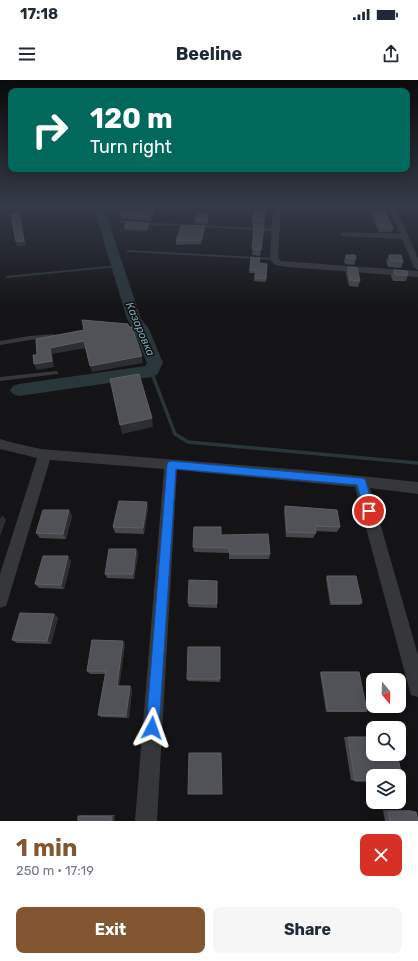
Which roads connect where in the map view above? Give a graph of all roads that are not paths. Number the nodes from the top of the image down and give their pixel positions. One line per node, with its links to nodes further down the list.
1 (275, 240): 4 (street)
2 (406, 240): 5 (street)
3 (129, 251): 4 (lane)
4 (274, 259): 6 (street)
5 (418, 267)
6 (418, 274)
7 (60, 336): 8 (lane)
8 (0, 342)
9 (56, 373): 10 (lane)
10 (0, 380)
11 (0, 444): 12 (street)
12 (45, 454): 13 (street); 16 (street)
13 (171, 465): 14 (street); 18 (street)
14 (361, 482): 15 (street); 17 (street)
15 (418, 488)
16 (0, 600)
17 (418, 688)
18 (146, 821)

